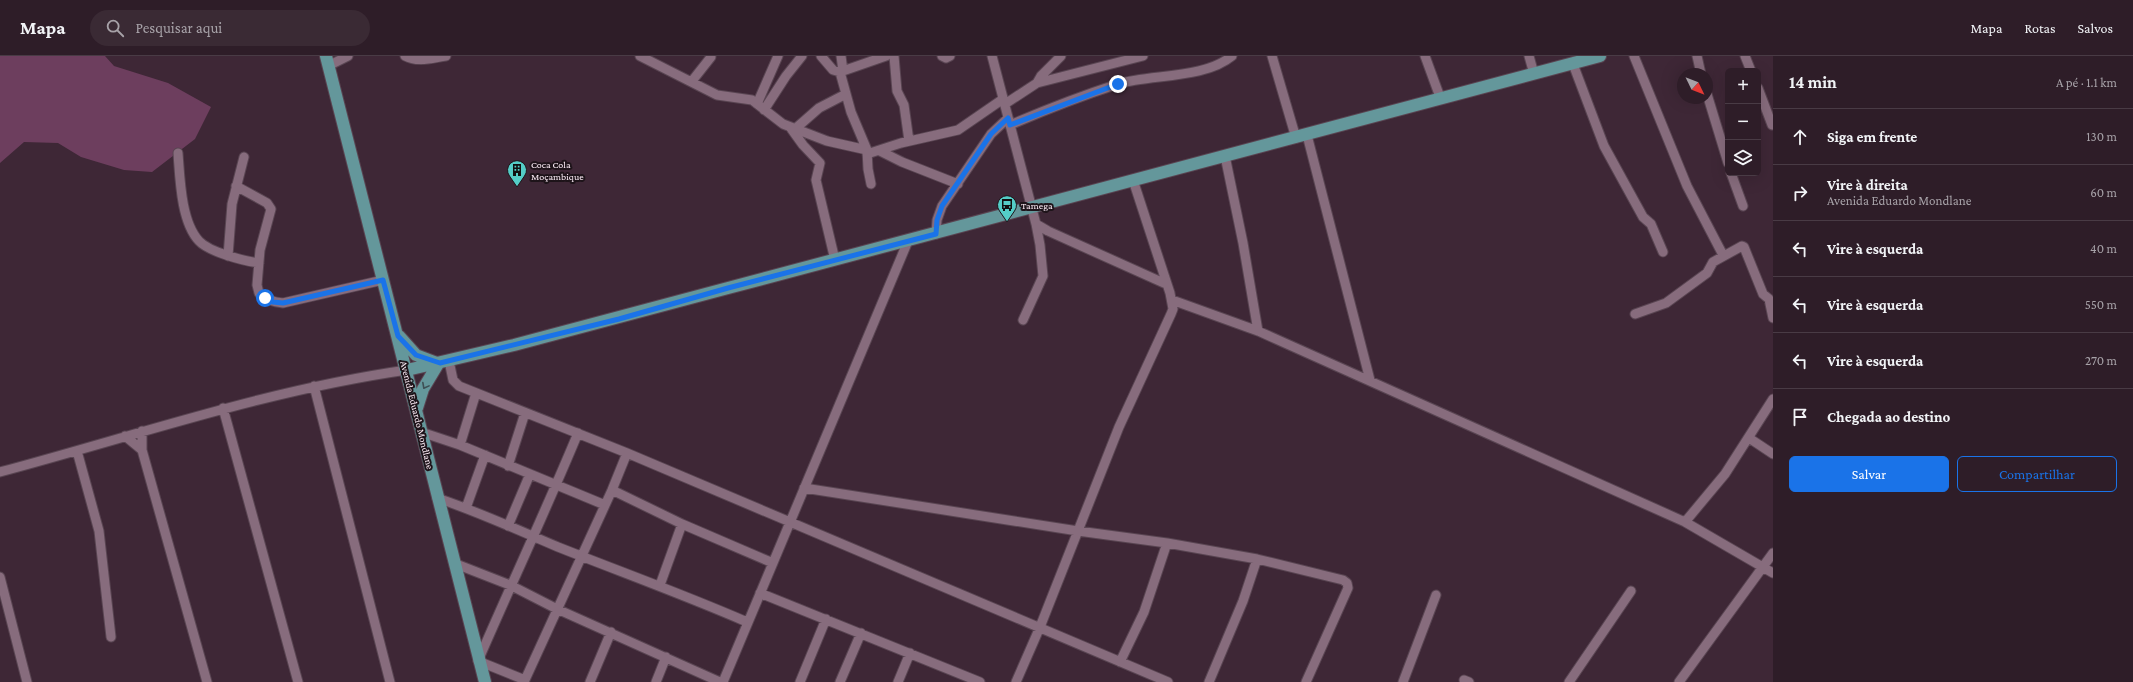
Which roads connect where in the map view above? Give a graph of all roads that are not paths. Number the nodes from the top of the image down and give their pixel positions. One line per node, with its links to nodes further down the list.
1 (405, 56): 2 (street)
2 (446, 56)
3 (640, 56): 31 (street)
4 (778, 56): 38 (street)
5 (802, 56): 38 (street)
6 (821, 56): 29 (street)
7 (841, 56): 29 (street)
8 (886, 56): 29 (street)
9 (894, 56): 43 (street)
10 (942, 56): 11 (street)
11 (950, 56)
12 (992, 56): 36 (street)
13 (1061, 56): 32 (street)
14 (1143, 56): 32 (street)
15 (1232, 56): 39 (street)
16 (1272, 56): 42 (street)
17 (1426, 56): 35 (street)
18 (1529, 56): 30 (street)
19 (1600, 56): 26 (main road)
20 (1634, 56): 61 (street)
21 (1697, 56): 27 (street)
22 (1745, 56): 28 (street)
23 (347, 57): 25 (street)
24 (711, 57): 31 (street)
25 (327, 61): 65 (main road, Avenida Eduardo Mondlane)
26 (1573, 64): 30 (main road); 60 (street)
27 (1700, 68)
28 (1750, 68)
29 (842, 72): 33 (street)
30 (1534, 74): 35 (main road)
31 (692, 81): 38 (street)
32 (1038, 84): 36 (street)
33 (846, 94): 41 (street); 45 (street)
34 (1761, 96): 40 (street)
35 (1440, 97): 42 (main road)
36 (1004, 102): 39 (street); 43 (street)
37 (1710, 104): 46 (street)
38 (761, 107): 41 (street)
39 (1009, 122): 53 (street); 56 (street)
40 (1772, 125)
41 (793, 128): 45 (street); 63 (street)
42 (1301, 136): 48 (main road); 76 (street)
43 (909, 142): 44 (street)
44 (880, 151): 45 (street); 53 (street)
45 (867, 152): 52 (street)
46 (1725, 152)
47 (178, 153): 62 (street)
48 (1225, 156): 51 (main road); 72 (street)
49 (244, 157): 54 (street)
50 (1732, 176): 55 (street)
51 (1133, 180): 56 (main road); 66 (street)
52 (871, 184)
53 (958, 184): 58 (street)
54 (236, 186): 62 (street); 64 (street)
55 (1743, 206)
56 (1030, 208): 57 (street); 58 (main road)
57 (1036, 224): 66 (street); 71 (street)
58 (936, 234): 59 (main road)
59 (908, 241): 63 (main road); 98 (street)
60 (1663, 252)
61 (1723, 255): 67 (street); 69 (street)
62 (228, 256): 64 (street)
63 (835, 260): 74 (main road)
64 (259, 263): 65 (street)
65 (383, 280): 73 (main road, Avenida Eduardo Mondlane)
66 (1166, 284): 68 (street)
67 (1771, 295): 70 (street)
68 (1172, 300): 72 (street); 107 (street)
69 (1635, 314)
70 (1773, 318)
71 (1023, 320)
72 (1258, 331): 76 (street)
73 (398, 336): 74 (main road); 75 (main road, Avenida Eduardo Mondlane)
74 (442, 363): 75 (main road); 78 (street); 81 (main road, one-way to 81)
75 (407, 370): 77 (street); 81 (main road, Avenida Eduardo Mondlane)
76 (1370, 380): 103 (street)
77 (314, 386): 80 (street); 139 (street)
78 (476, 393): 82 (street); 88 (street)
79 (1773, 398): 87 (street)
80 (223, 408): 83 (street); 138 (street)
81 (416, 409): 84 (main road, Avenida Eduardo Mondlane)
82 (525, 413): 85 (street); 94 (street)
83 (142, 431): 86 (street); 89 (street)
84 (421, 432): 88 (street); 100 (main road, Avenida Eduardo Mondlane)
85 (578, 433): 91 (street); 97 (street)
86 (125, 436): 89 (street); 90 (street)
87 (1749, 438): 92 (street); 103 (street)
88 (460, 445): 93 (street)
89 (142, 450): 137 (street)
90 (77, 451): 95 (street); 129 (street)
91 (627, 453): 99 (street); 104 (street)
92 (1773, 454)
93 (485, 455): 94 (street); 102 (street)
94 (508, 466): 96 (street)
95 (0, 472)
96 (530, 474): 97 (street); 106 (street)
97 (556, 486): 101 (street); 108 (street)
98 (804, 488): 104 (street); 107 (street)
99 (612, 490): 101 (street); 105 (street)
100 (438, 498): 102 (street); 113 (main road, Avenida Eduardo Mondlane)
101 (605, 505): 111 (street)
102 (466, 508): 106 (street)
103 (1685, 522): 115 (street)
104 (790, 523): 114 (street); 126 (street)
105 (682, 524): 114 (street); 118 (street)
106 (508, 526): 108 (street)
107 (1078, 531): 109 (street); 126 (street)
108 (534, 537): 111 (street); 119 (street)
109 (1167, 542): 112 (street); 133 (street)
110 (1773, 553): 115 (street)
111 (582, 556): 118 (street); 123 (street)
112 (1257, 559): 151 (street); 152 (street)
113 (456, 564): 119 (street); 132 (main road, Avenida Eduardo Mondlane)
114 (773, 564): 121 (street)
115 (1763, 566): 116 (street); 155 (street)
116 (1773, 573)
117 (0, 577): 136 (street)
118 (660, 585): 125 (street)
119 (510, 586): 123 (street); 132 (street)
120 (1631, 591): 154 (street)
121 (760, 593): 124 (street); 125 (street)
122 (1436, 595): 153 (street)
123 (557, 609): 127 (street); 135 (street)
124 (826, 619): 128 (street); 145 (street)
125 (747, 622): 144 (street)
126 (1040, 627): 133 (street); 149 (street)
127 (611, 632): 131 (street); 141 (street)
128 (861, 633): 130 (street); 146 (street)
129 (112, 637)
130 (910, 653): 134 (street); 147 (street)
131 (666, 657): 142 (street); 143 (street)
132 (478, 661): 135 (street); 140 (main road, Avenida Eduardo Mondlane)
133 (1120, 662): 150 (street)
134 (959, 678): 148 (street)
135 (525, 681)
136 (26, 682)
137 (207, 682)
138 (298, 682)
139 (390, 682)
140 (485, 682)
141 (590, 682)
142 (656, 682)
143 (720, 682)
144 (723, 682)
145 (800, 682)
146 (840, 682)
147 (898, 682)
148 (980, 682)
149 (1016, 682)
150 (1168, 682)
151 (1209, 682)
152 (1306, 682)
153 (1403, 682)
154 (1569, 682)
155 (1680, 682)

